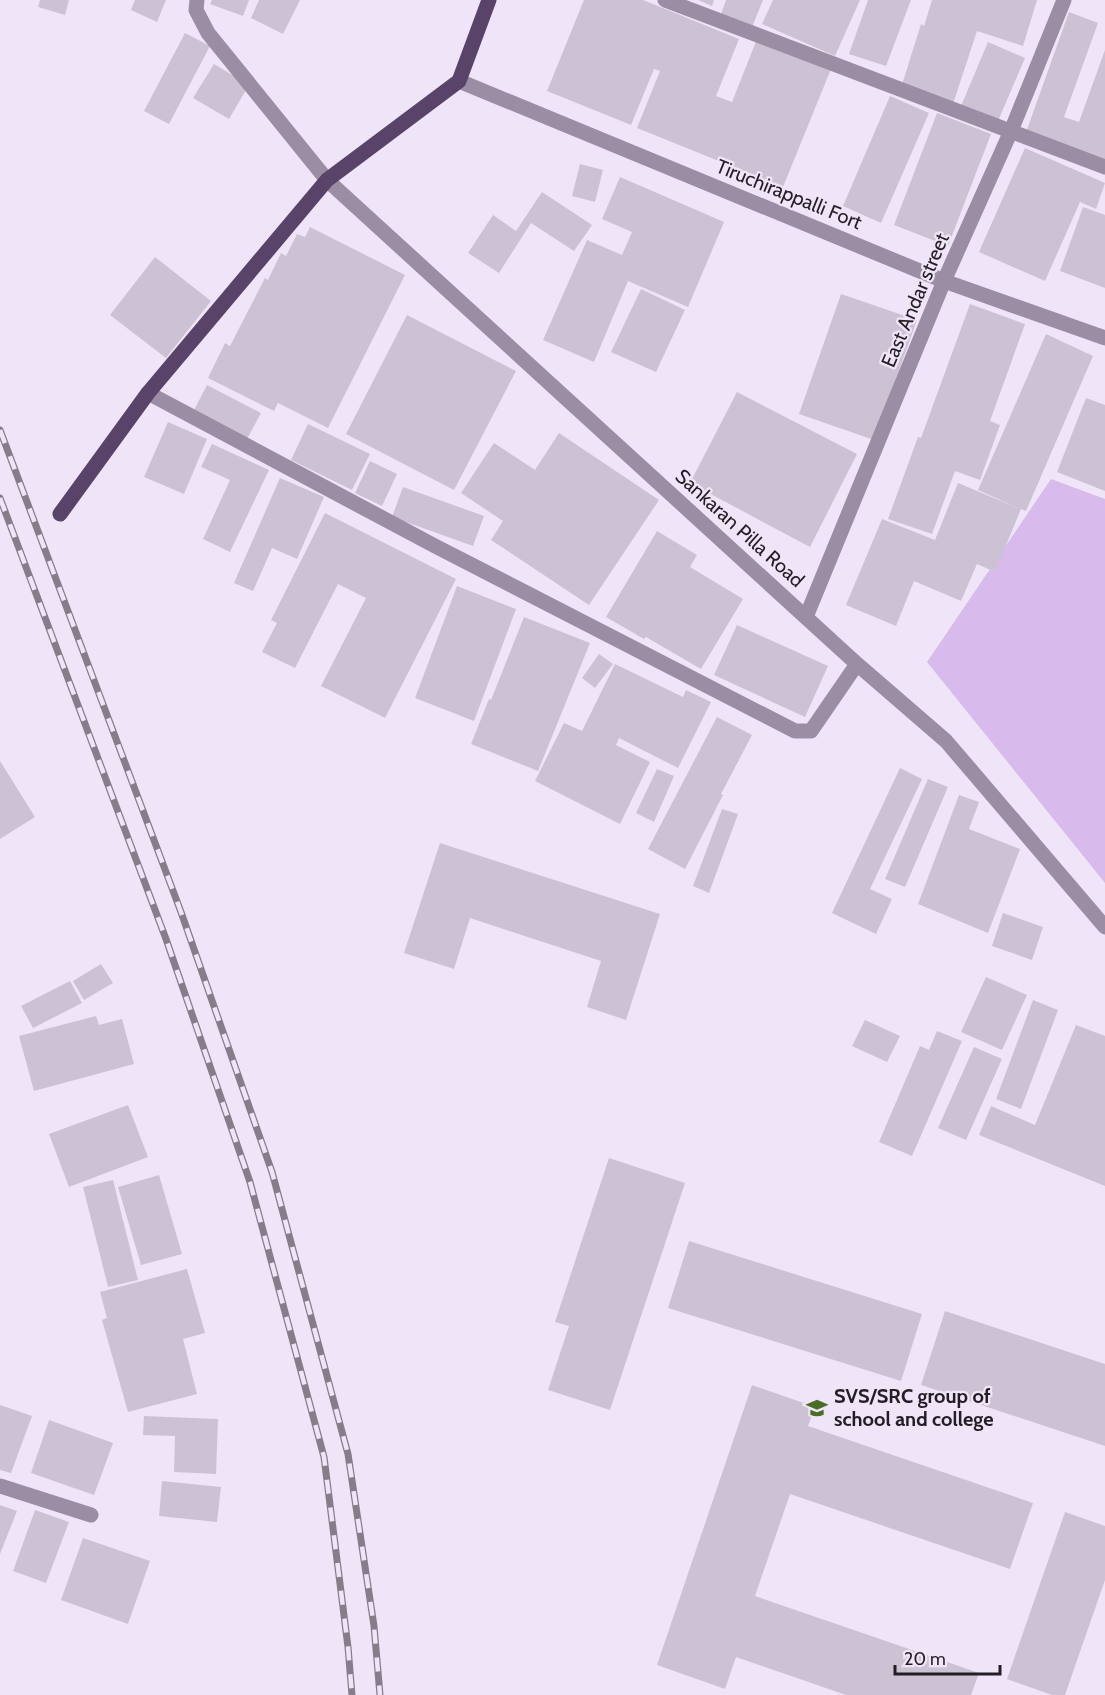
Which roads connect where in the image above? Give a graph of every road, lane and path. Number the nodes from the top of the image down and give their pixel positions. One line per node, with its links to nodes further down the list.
1 (197, 0): 8 (street, Sankaran Pilla Road)
2 (489, 0): 5 (main road)
3 (665, 0): 6 (street)
4 (1064, 0): 6 (street, East Andar street)
5 (459, 81): 8 (main road); 9 (street, Tiruchirappalli Fort)
6 (1011, 131): 7 (street); 9 (street, East Andar street)
7 (1105, 167)
8 (327, 180): 11 (main road); 13 (street, Sankaran Pilla Road)
9 (944, 281): 10 (street, Tiruchirappalli Fort); 13 (street, East Andar street)
10 (1105, 338)
11 (148, 393): 12 (main road); 14 (street)
12 (60, 514)
13 (807, 618): 14 (street, Sankaran Pilla Road)
14 (857, 664): 15 (street, Sankaran Pilla Road)
15 (1105, 927)
16 (0, 1486): 17 (street)
17 (92, 1515)

